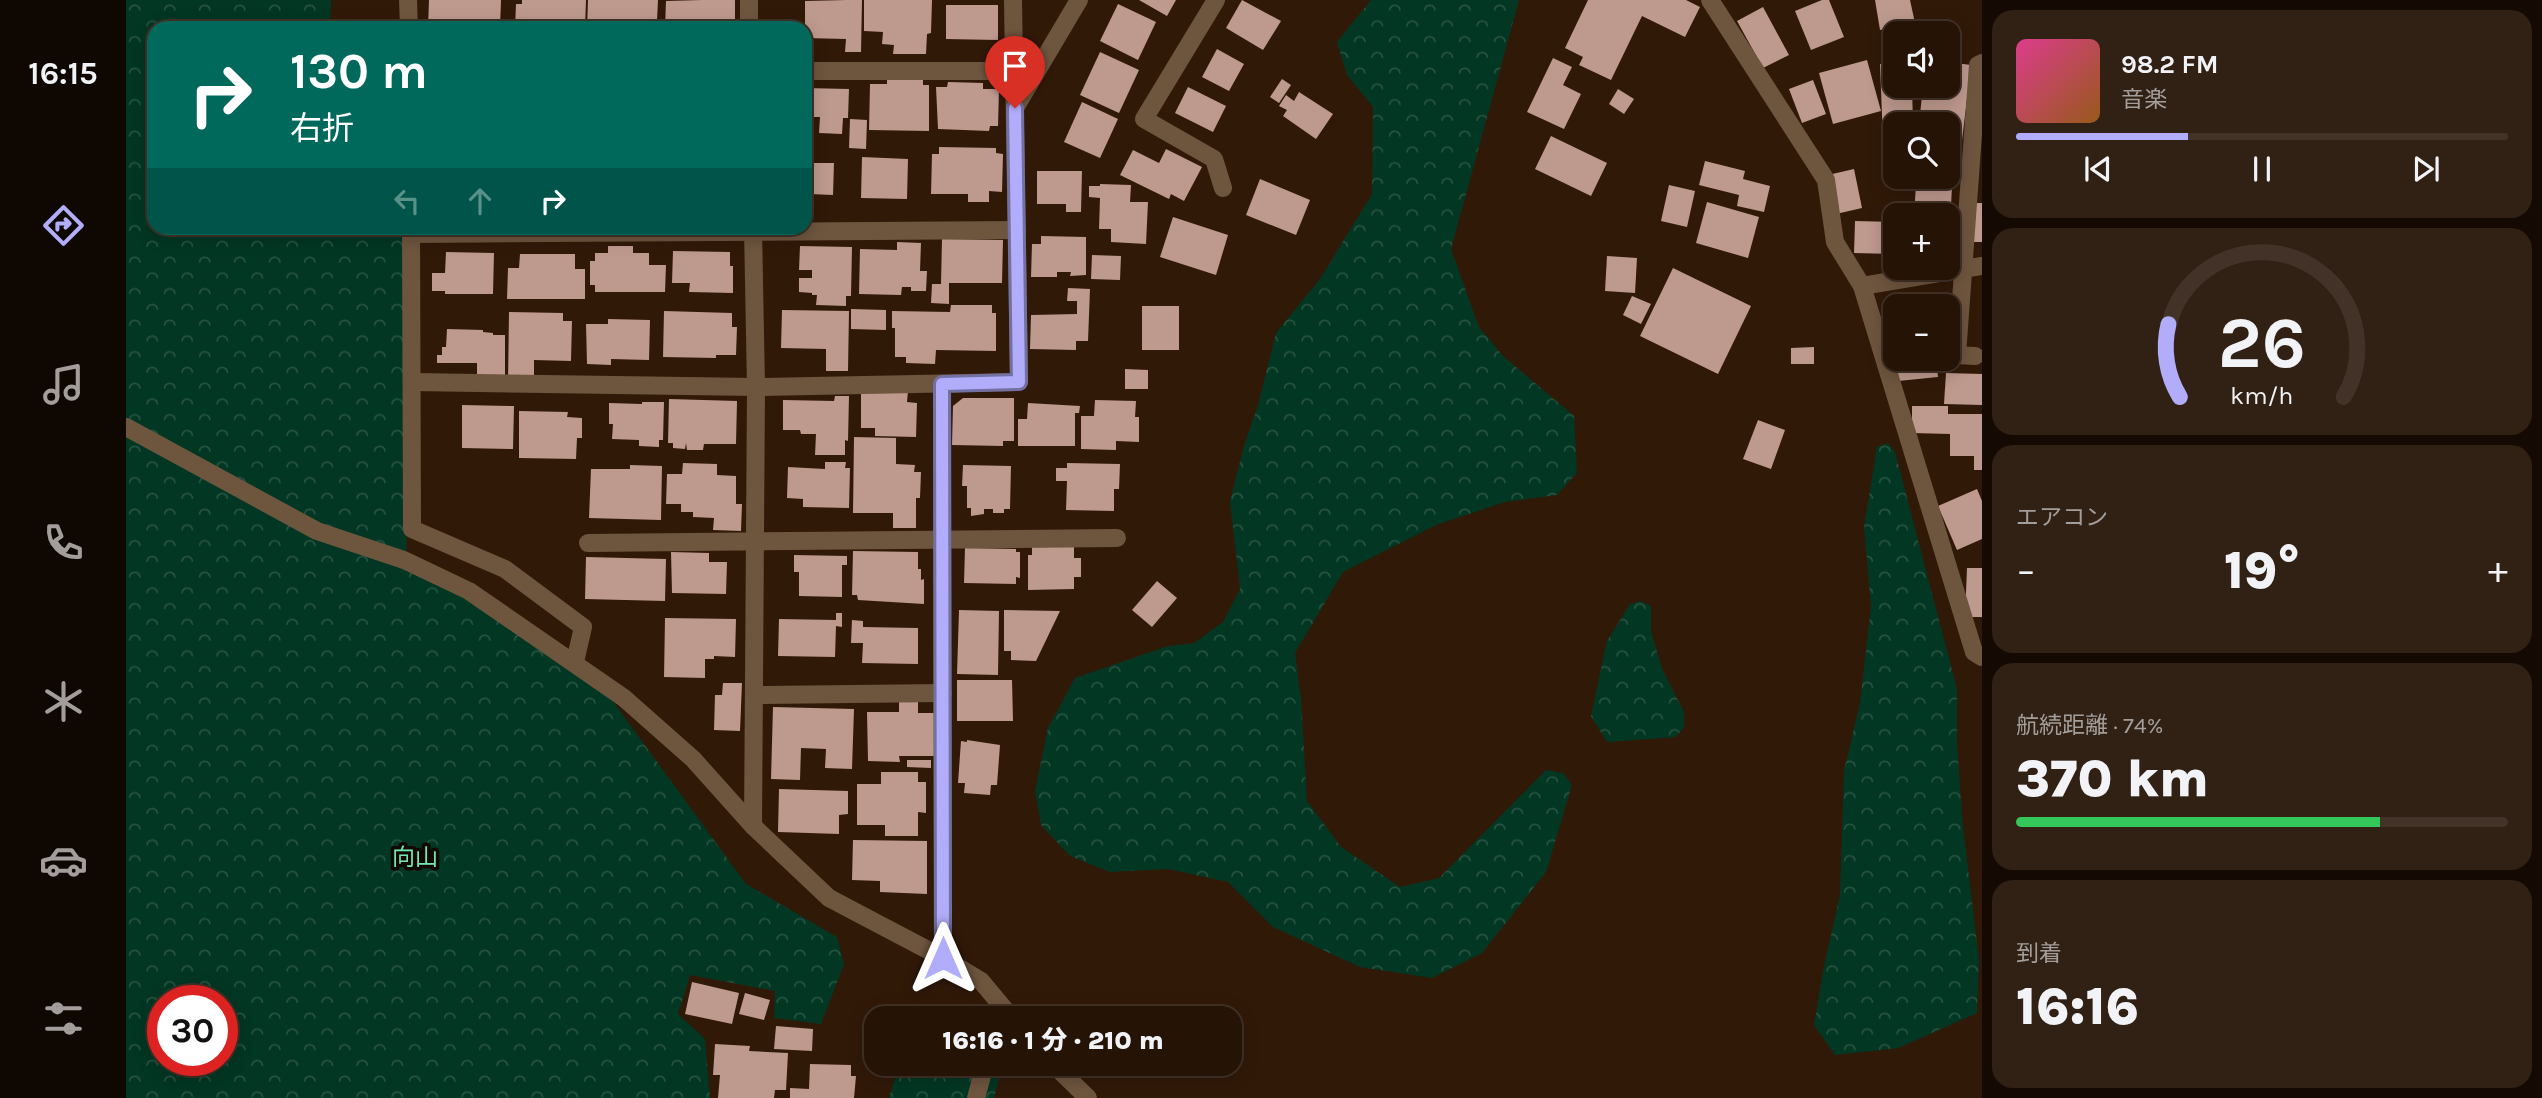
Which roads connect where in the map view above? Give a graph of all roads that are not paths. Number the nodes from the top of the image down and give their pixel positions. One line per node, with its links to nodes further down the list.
1 (408, 0): 7 (street)
2 (749, 0): 8 (street)
3 (1013, 0): 11 (street)
4 (1079, 0): 12 (street)
5 (1216, 0): 13 (street)
6 (1710, 0): 19 (street)
7 (409, 21)
8 (749, 21)
9 (1982, 62): 18 (street)
10 (812, 71): 11 (street)
11 (1014, 71): 12 (street)
12 (1015, 108): 15 (street)
13 (1223, 188)
14 (812, 230): 15 (street)
15 (1017, 230): 22 (street)
16 (411, 235): 21 (street)
17 (753, 235): 23 (street)
18 (1974, 268): 19 (street); 20 (street)
19 (1862, 286): 29 (street)
20 (1975, 356)
21 (412, 382): 23 (street); 30 (street)
22 (942, 384): 23 (street); 26 (street)
23 (756, 387): 28 (street)
24 (126, 427): 30 (street)
25 (1117, 538): 26 (street)
26 (942, 540): 28 (street); 31 (street)
27 (588, 543): 28 (street)
28 (755, 543): 32 (street)
29 (1982, 657)
30 (575, 662): 33 (street)
31 (943, 693): 32 (street); 34 (street)
32 (754, 695): 33 (street)
33 (753, 826): 34 (street)
34 (943, 958): 35 (street)
35 (995, 1006)
36 (982, 1076): 38 (street)
37 (1065, 1076): 39 (street)
38 (976, 1098)
39 (1088, 1098)

